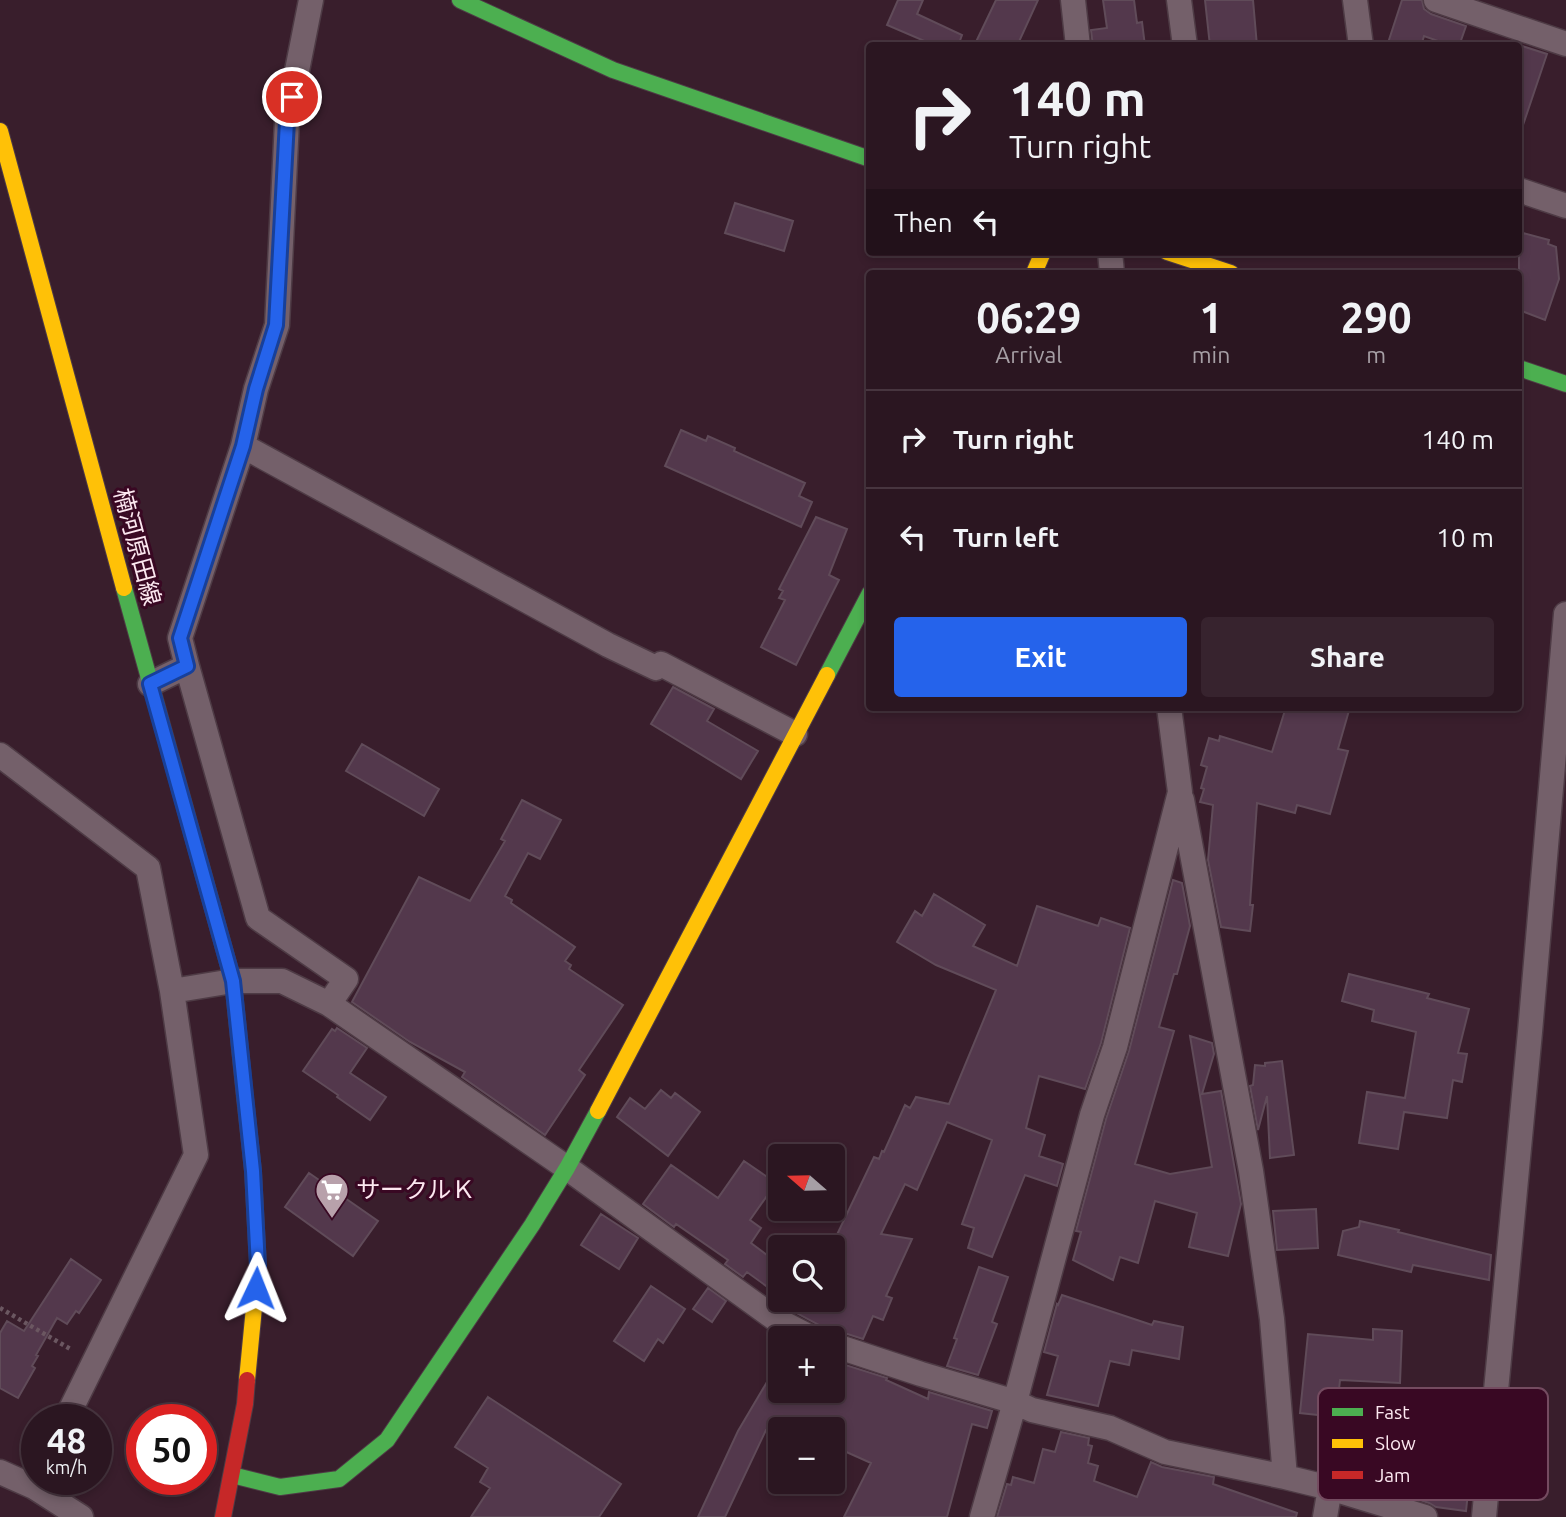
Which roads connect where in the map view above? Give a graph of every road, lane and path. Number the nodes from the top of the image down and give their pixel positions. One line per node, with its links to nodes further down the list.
1 (311, 0): 19 (street)
2 (460, 0): 12 (street)
3 (1073, 0): 7 (street)
4 (1179, 0): 8 (street)
5 (1355, 0): 9 (street)
6 (1436, 0): 10 (street)
7 (1078, 42)
8 (1184, 42)
9 (1360, 42)
10 (1566, 44)
11 (0, 131): 23 (street, 楠河原田線)
12 (866, 158)
13 (1522, 191): 14 (street)
14 (1566, 206)
15 (1179, 256): 16 (street)
16 (1222, 270)
17 (1522, 369): 18 (street)
18 (1566, 384)
19 (243, 446): 22 (street); 25 (street)
20 (866, 601): 25 (street)
21 (1566, 614): 36 (street)
22 (187, 666): 23 (street); 30 (street)
23 (150, 684): 28 (street, 楠河原田線)
24 (1170, 711): 27 (street)
25 (795, 734): 31 (street)
26 (0, 755): 29 (street)
27 (1180, 792): 37 (street); 41 (street)
28 (233, 981): 29 (street); 30 (street); 40 (street, 楠河原田線)
29 (172, 991): 35 (street)
30 (329, 1004): 31 (street)
31 (566, 1168): 33 (street); 40 (street)
32 (0, 1308): 35 (path)
33 (789, 1326)
34 (845, 1349): 37 (street)
35 (93, 1363): 38 (street)
36 (1496, 1388)
37 (1015, 1402): 41 (street); 48 (street)
38 (73, 1404)
39 (0, 1472): 42 (street)
40 (232, 1475): 47 (street, 楠河原田線)
41 (1285, 1477): 43 (street)
42 (21, 1478)
43 (1318, 1485)
44 (52, 1495): 46 (street)
45 (1369, 1500): 49 (street)
46 (81, 1517)
47 (223, 1517)
48 (982, 1517)
49 (1425, 1517)

